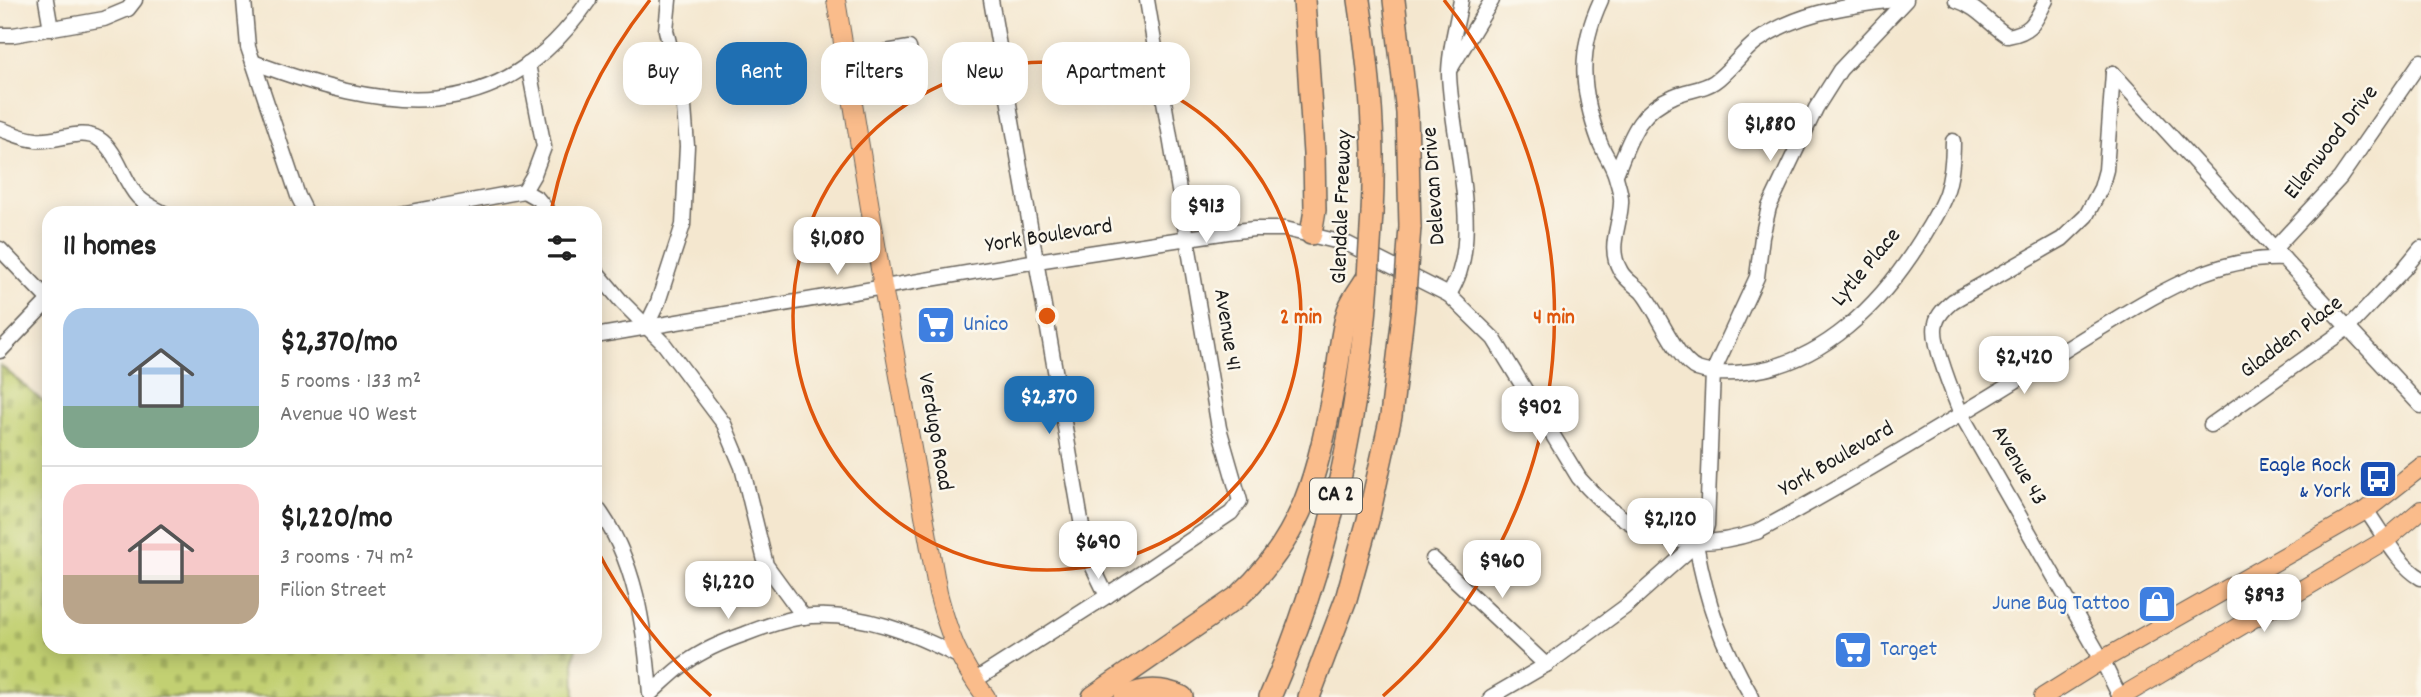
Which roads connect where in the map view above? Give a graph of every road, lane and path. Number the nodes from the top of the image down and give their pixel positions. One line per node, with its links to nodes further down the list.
1 (46, 0): 19 (street)
2 (135, 0): 19 (street)
3 (244, 0): 23 (street)
4 (589, 0): 24 (street)
5 (669, 0): 47 (street)
6 (836, 0): 21 (main road, Verdugo Road)
7 (991, 0): 40 (street)
8 (1304, 0): 35 (highway)
9 (1359, 0): 42 (highway, Glendale Freeway / CA 2, bridge)
10 (1394, 0): 74 (highway, CA 2, bridge)
11 (1461, 0): 25 (street, Delevan Drive)
12 (1492, 0): 25 (street)
13 (1601, 0): 29 (street)
14 (1893, 0): 29 (street)
15 (1906, 0): 51 (street)
16 (1955, 0): 17 (street)
17 (2046, 0)
18 (1151, 2): 36 (street, Avenue 41)
19 (51, 29): 20 (street)
20 (0, 35)
21 (842, 42)
22 (2421, 61): 39 (street, Ellenwood Drive)
23 (253, 62): 24 (street); 32 (street)
24 (528, 64): 30 (street)
25 (1449, 71): 45 (street, Delevan Drive)
26 (853, 105): 43 (main road, Verdugo Road)
27 (0, 129): 31 (street)
28 (1953, 141): 51 (street, Lytle Place)
29 (1616, 174): 51 (street)
30 (523, 191): 33 (street); 34 (street)
31 (149, 206)
32 (303, 206)
33 (443, 206)
34 (543, 206)
35 (1311, 234): 36 (street, York Boulevard); 45 (street, York Boulevard)
36 (1187, 239): 40 (street, York Boulevard); 63 (street, Avenue 41)
37 (2421, 248): 48 (street, Gladden Place)
38 (0, 250): 44 (street)
39 (2279, 254): 48 (street); 53 (street, York Boulevard); 53 (street, Avenue 43)
40 (1037, 261): 43 (street, York Boulevard); 63 (street)
41 (602, 278): 47 (street)
42 (1366, 282): 70 (highway); 73 (highway, Glendale Freeway / CA 2)
43 (883, 287): 47 (street, York Boulevard); 65 (main road, Verdugo Road)
44 (42, 293)
45 (1449, 295): 60 (street, York Boulevard)
46 (42, 307): 50 (street)
47 (646, 327): 49 (street, York Boulevard); 64 (street)
48 (2349, 327): 52 (street); 54 (street, Gladden Place)
49 (602, 335)
50 (0, 351)
51 (1713, 372): 60 (street)
52 (2421, 406)
53 (1961, 414): 60 (street, York Boulevard); 66 (street, Avenue 43)
54 (2211, 425)
55 (2421, 467): 56 (main road)
56 (2366, 510): 59 (street); 66 (main road)
57 (2421, 510): 59 (main road)
58 (602, 516): 64 (street)
59 (2387, 539): 62 (street); 78 (main road)
60 (1696, 544): 67 (street); 76 (street)
61 (1433, 559): 67 (street)
62 (2421, 578)
63 (1107, 596): 68 (street)
64 (804, 617): 65 (street)
65 (958, 656): 68 (main road, Verdugo Road)
66 (2102, 660): 77 (main road); 78 (street, Avenue 43)
67 (1546, 665): 75 (street)
68 (974, 681): 69 (main road, Verdugo Road)
69 (986, 697)
70 (1093, 697)
71 (1125, 697): 72 (highway)
72 (1182, 697)
73 (1270, 697)
74 (1309, 697)
75 (1491, 697)
76 (1752, 697)
77 (2043, 697)
78 (2121, 697)

